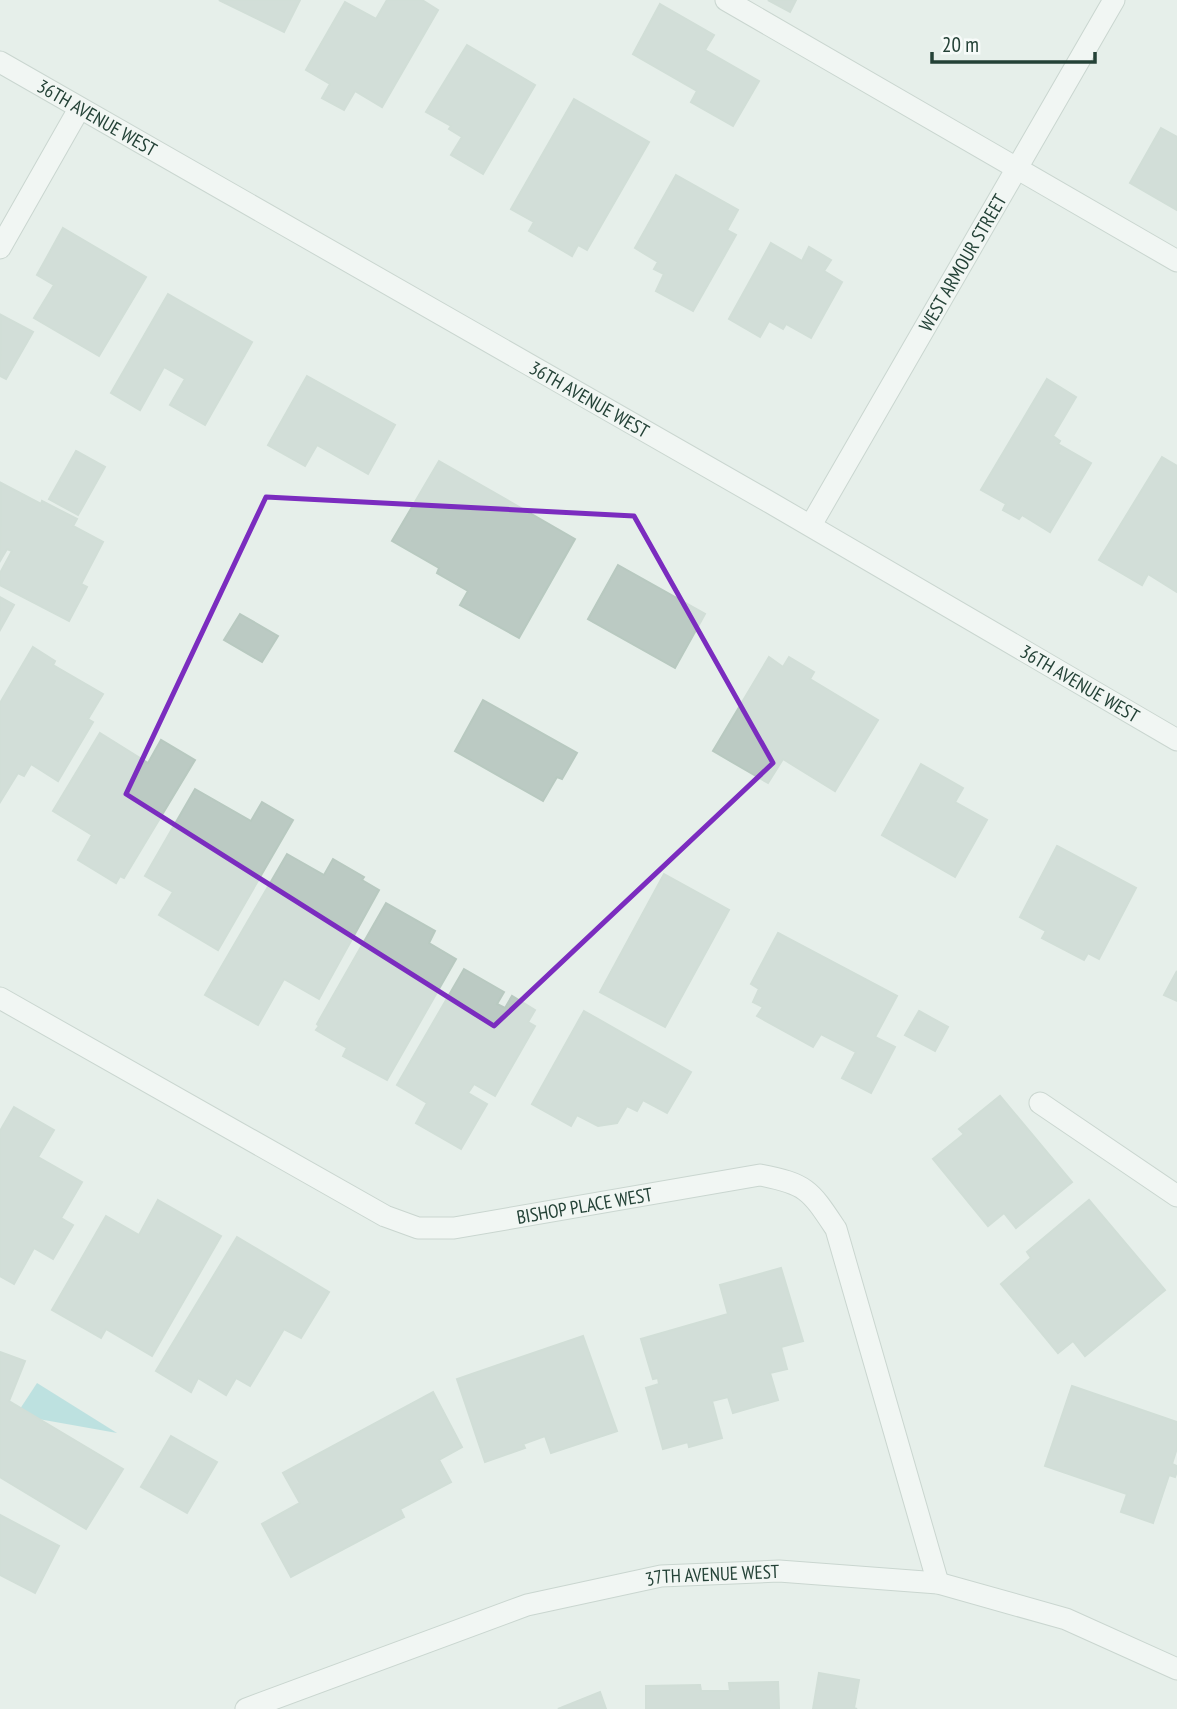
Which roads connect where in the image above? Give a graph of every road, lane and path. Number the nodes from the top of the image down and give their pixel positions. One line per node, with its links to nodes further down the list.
1 (726, 0): 5 (street)
2 (1114, 0): 5 (street, WEST ARMOUR STREET)
3 (0, 62): 4 (street, 36TH AVENUE WEST)
4 (79, 108): 6 (street); 8 (street, 36TH AVENUE WEST)
5 (1018, 169): 7 (street); 8 (street, WEST ARMOUR STREET)
6 (0, 248)
7 (1177, 261)
8 (811, 526): 9 (street, 36TH AVENUE WEST)
9 (1177, 740)
10 (0, 998): 13 (street, BISHOP PLACE WEST)
11 (1040, 1104): 12 (street)
12 (1177, 1196)
13 (938, 1583): 14 (street, 37TH AVENUE WEST); 15 (street, 37TH AVENUE WEST)
14 (1177, 1669)
15 (250, 1708)

